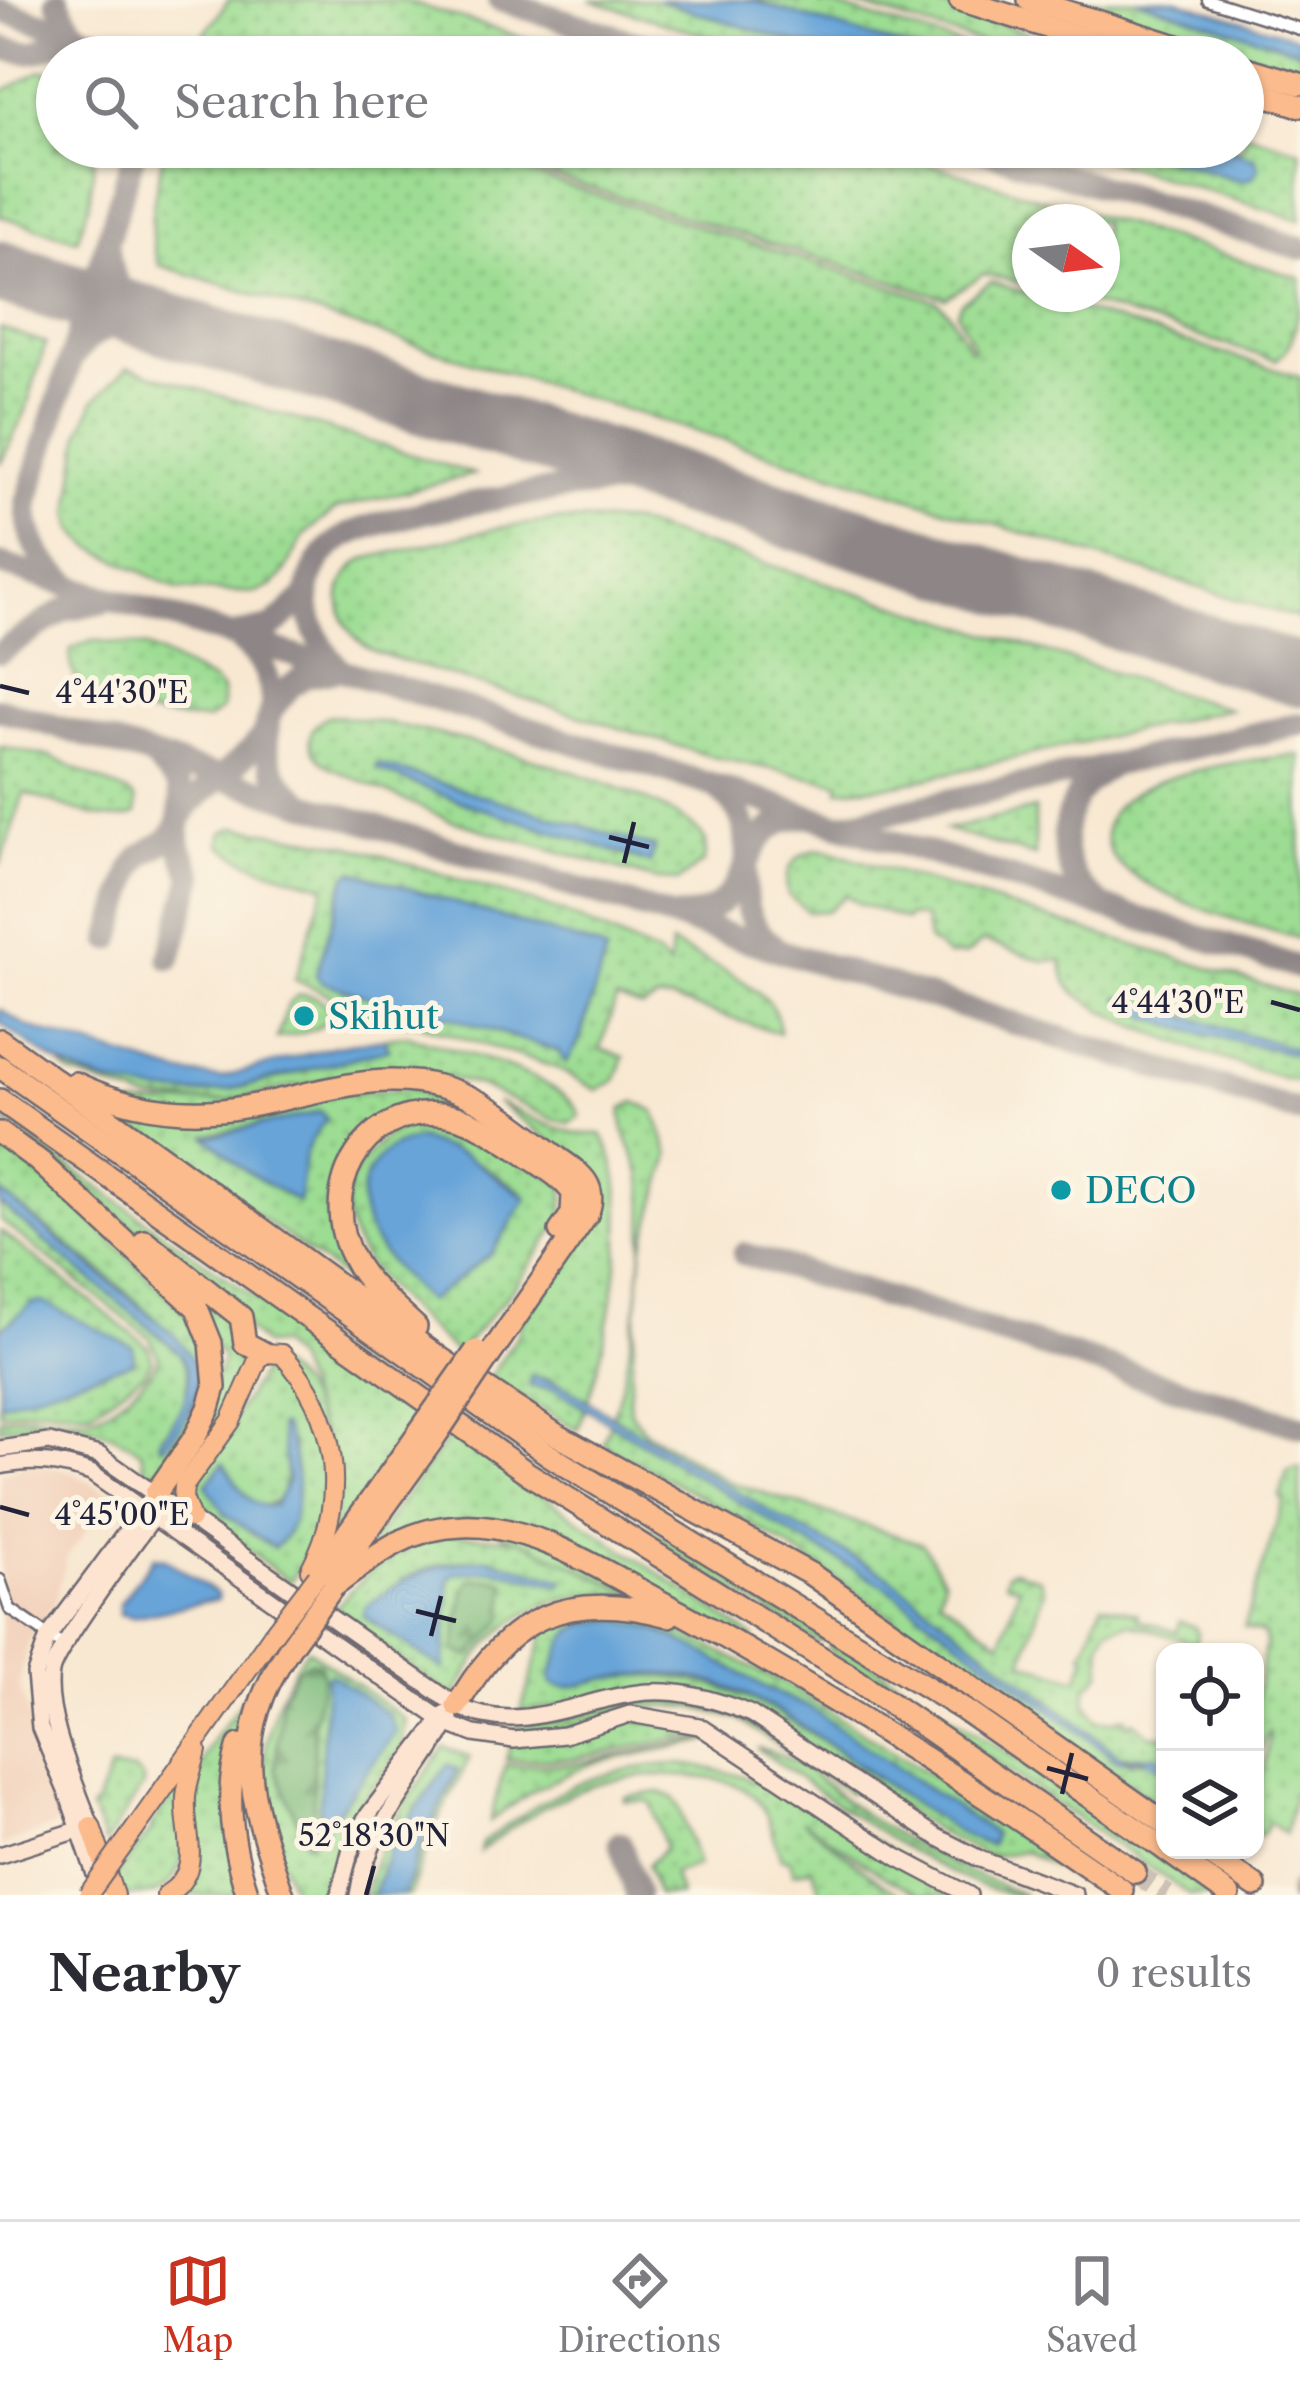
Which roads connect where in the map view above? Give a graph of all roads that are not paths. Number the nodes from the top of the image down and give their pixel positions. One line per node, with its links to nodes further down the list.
1 (960, 0): 5 (highway)
2 (1029, 0): 6 (highway)
3 (1208, 0): 4 (street)
4 (1300, 28)
5 (1076, 36)
6 (1145, 36)
7 (1264, 73): 8 (highway)
8 (1300, 84)
9 (1264, 95): 10 (highway)
10 (1300, 106)
11 (4, 1052): 16 (highway); 17 (highway); 34 (highway)
12 (0, 1100): 26 (highway)
13 (0, 1133): 14 (highway)
14 (34, 1158): 15 (highway); 20 (highway)
15 (264, 1353): 21 (main road); 24 (main road)
16 (482, 1355): 17 (highway); 24 (highway, bridge)
17 (489, 1390): 32 (highway)
18 (0, 1449): 20 (street)
19 (0, 1466): 20 (street)
20 (144, 1499): 21 (street); 22 (street); 23 (street); 27 (street)
21 (191, 1519): 30 (street)
22 (175, 1534): 23 (street); 30 (street)
23 (137, 1543): 27 (street)
24 (320, 1578): 26 (highway); 28 (highway, bridge); 28 (main road, bridge)
25 (0, 1580): 27 (street)
26 (699, 1622): 30 (highway)
27 (55, 1641): 33 (street)
28 (281, 1641): 29 (highway); 31 (main road)
29 (260, 1701): 39 (highway); 45 (highway)
30 (448, 1716): 46 (street); 47 (street); 48 (street); 49 (street)
31 (199, 1739): 38 (main road, bridge); 44 (main road)
32 (1156, 1817)
33 (86, 1828): 35 (street); 38 (street); 43 (main road)
34 (1156, 1844)
35 (0, 1855)
36 (1178, 1859): 50 (highway)
37 (1216, 1859): 40 (highway)
38 (102, 1885): 41 (main road, bridge); 42 (main road, bridge)
39 (280, 1885)
40 (1256, 1886)
41 (74, 1895)
42 (88, 1895)
43 (114, 1895)
44 (166, 1895)
45 (248, 1895)
46 (339, 1895)
47 (358, 1895)
48 (969, 1895)
49 (1075, 1895)
50 (1229, 1895)

